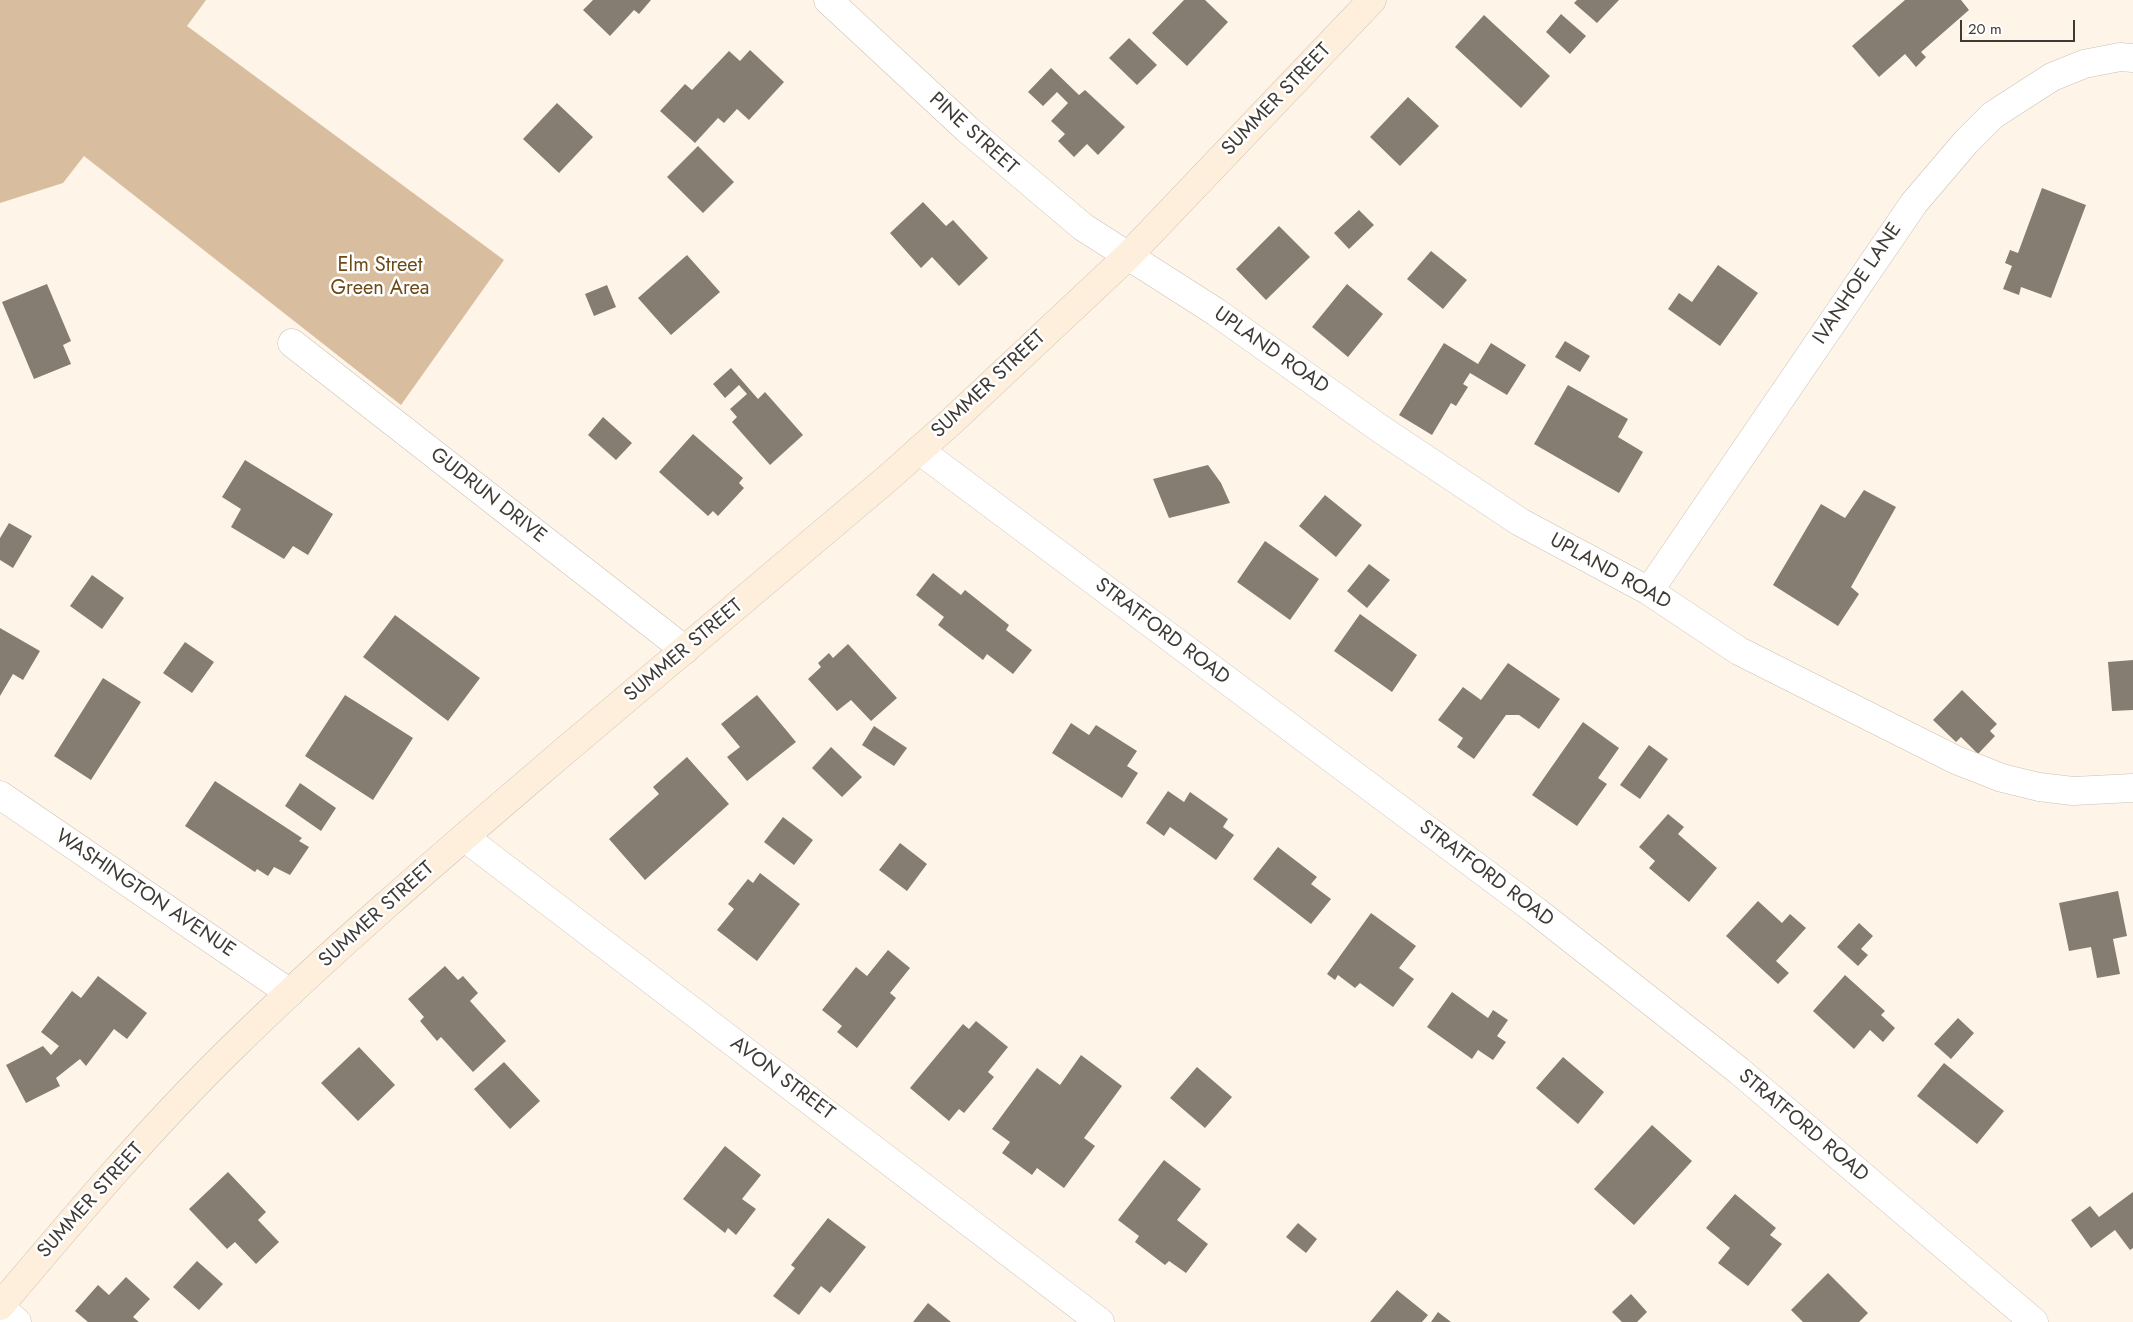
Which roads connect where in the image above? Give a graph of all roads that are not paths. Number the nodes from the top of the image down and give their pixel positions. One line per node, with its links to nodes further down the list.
1 (828, 0): 4 (street, PINE STREET)
2 (1372, 0): 4 (street, SUMMER STREET)
3 (2133, 58): 7 (street, IVANHOE LANE)
4 (1128, 256): 6 (street, SUMMER STREET); 7 (street, UPLAND ROAD)
5 (292, 343): 8 (street, GUDRUN DRIVE)
6 (919, 450): 8 (street, SUMMER STREET); 16 (street, STRATFORD ROAD)
7 (1649, 591): 9 (street, UPLAND ROAD)
8 (685, 650): 11 (street, SUMMER STREET)
9 (2133, 788)
10 (0, 795): 12 (street, WASHINGTON AVENUE)
11 (464, 837): 12 (street, SUMMER STREET); 15 (street, AVON STREET)
12 (290, 993): 13 (street, SUMMER STREET)
13 (0, 1306): 14 (street)
14 (17, 1322)
15 (1100, 1322)
16 (2034, 1322)

